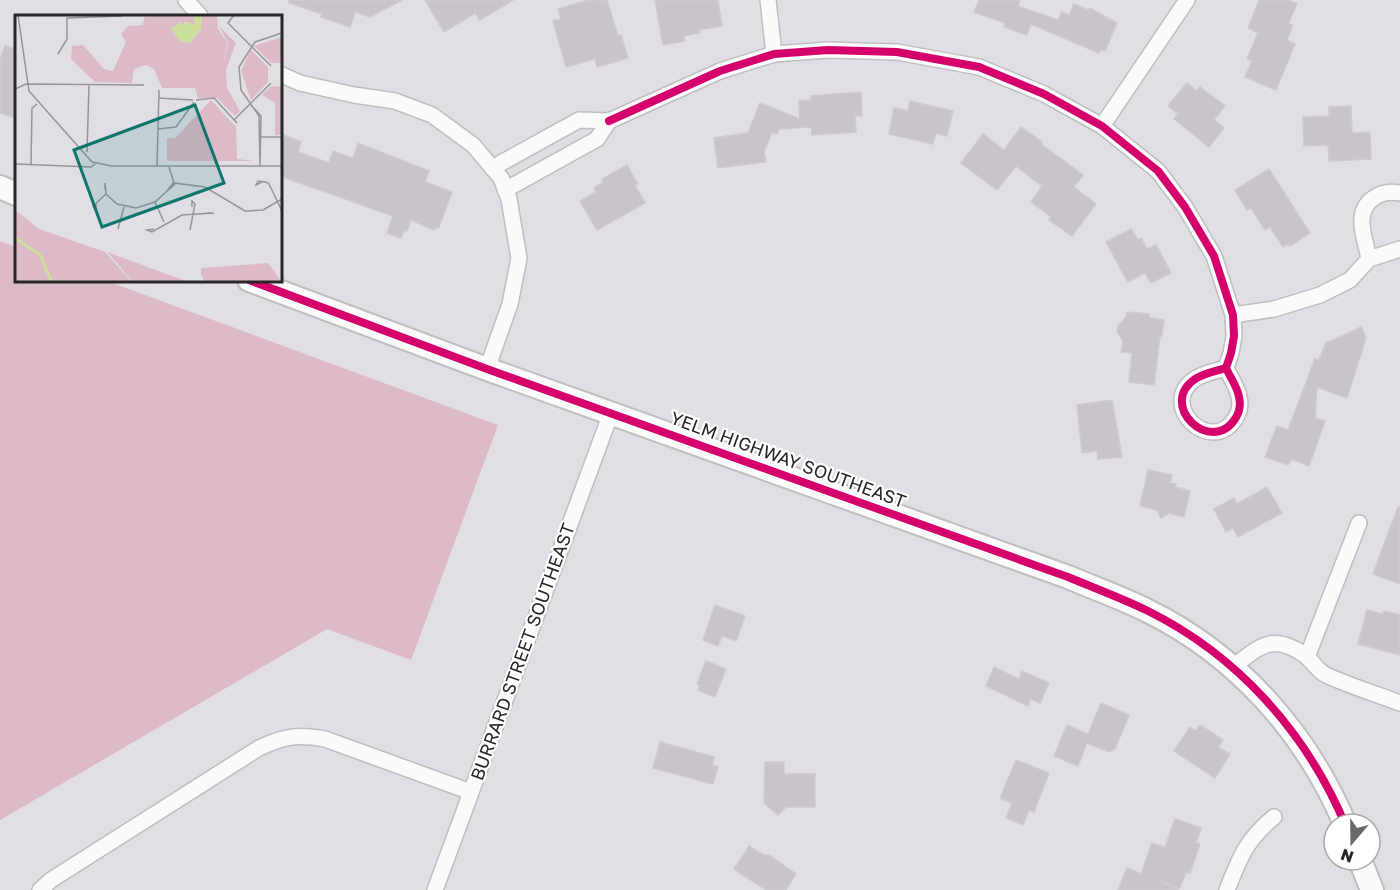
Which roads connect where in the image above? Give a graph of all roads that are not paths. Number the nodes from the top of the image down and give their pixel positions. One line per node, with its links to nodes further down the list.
1 (186, 0): 4 (street)
2 (768, 0): 5 (street)
3 (1187, 0): 8 (street)
4 (199, 15)
5 (774, 54): 7 (street); 8 (street)
6 (282, 75): 9 (street)
7 (609, 121): 9 (street); 11 (street)
8 (1102, 126): 17 (street)
9 (492, 168): 11 (street)
10 (0, 187): 13 (main road)
11 (505, 190): 19 (street)
12 (1400, 193): 15 (street)
13 (15, 194)
14 (1400, 249): 15 (street)
15 (1369, 259): 17 (street)
16 (254, 282): 19 (main road, YELM HIGHWAY SOUTHEAST)
17 (1233, 315): 18 (street)
18 (1226, 368): 18 (street)
19 (487, 369): 20 (main road, YELM HIGHWAY SOUTHEAST)
20 (610, 413): 23 (main road, YELM HIGHWAY SOUTHEAST); 25 (street, BURRARD STREET SOUTHEAST)
21 (1359, 523): 22 (street)
22 (1307, 657): 23 (street); 24 (street)
23 (1233, 666): 26 (main road, YELM HIGHWAY SOUTHEAST)
24 (1400, 703)
25 (471, 792): 29 (street); 30 (street, BURRARD STREET SOUTHEAST)
26 (1340, 812)
27 (1274, 817): 31 (street)
28 (1365, 872): 32 (main road)
29 (40, 890)
30 (435, 890)
31 (1227, 890)
32 (1372, 890)

